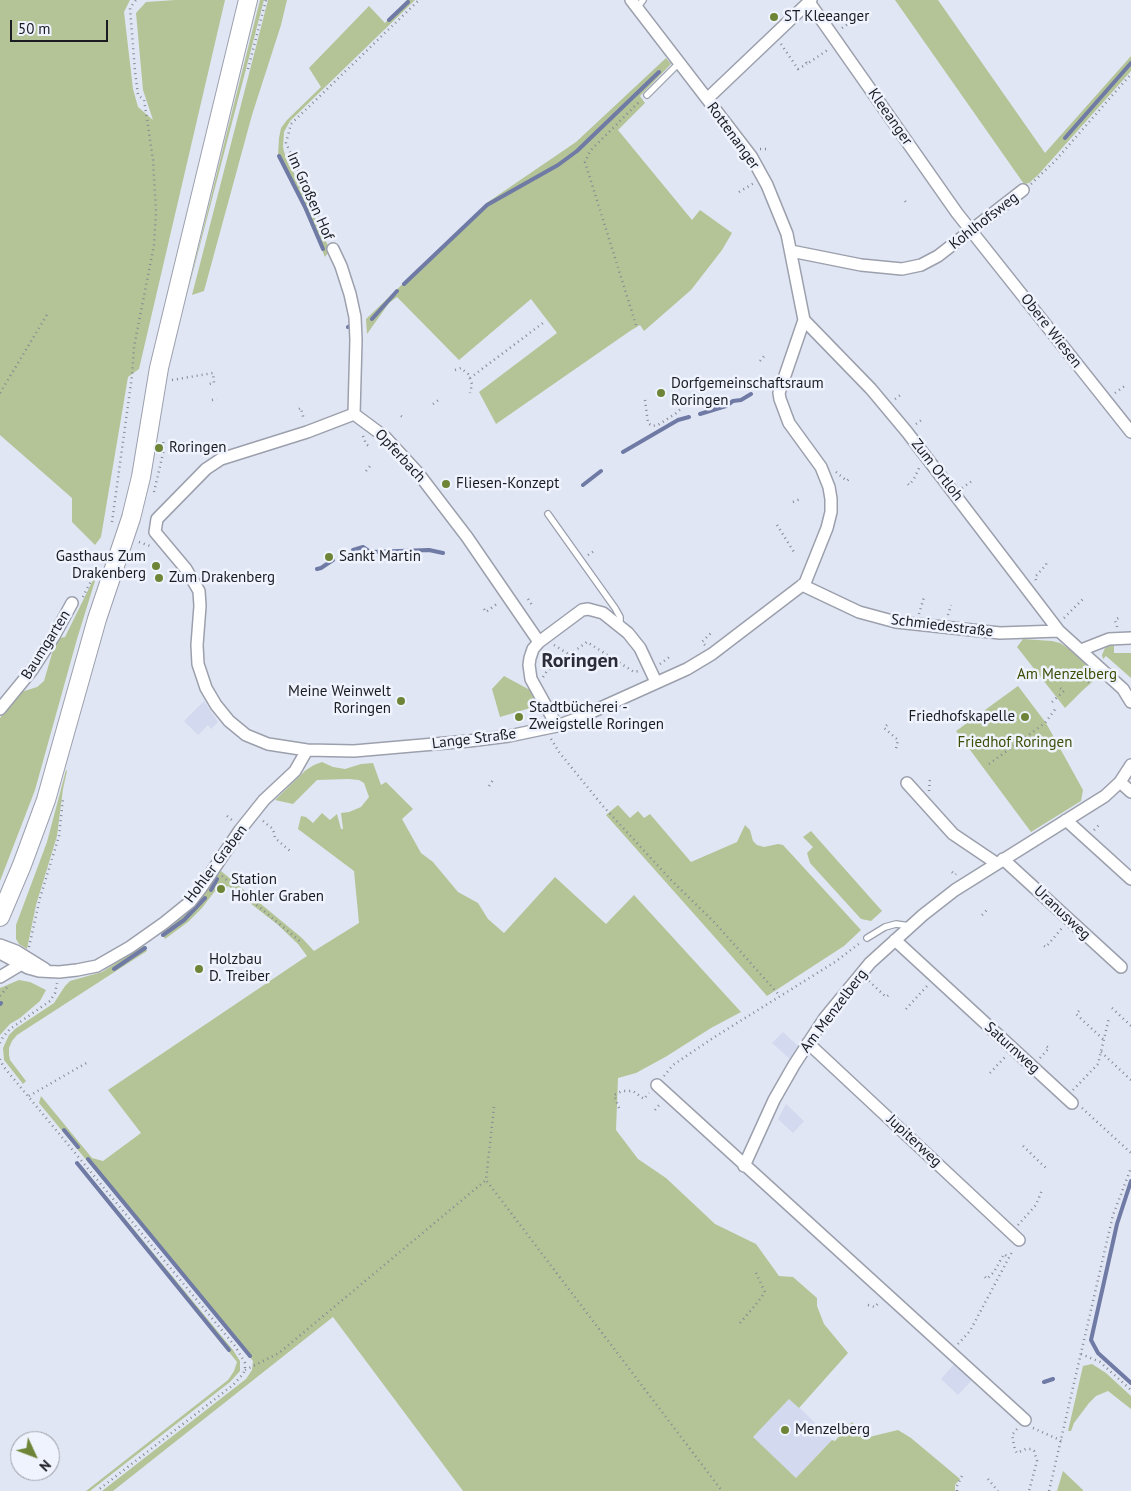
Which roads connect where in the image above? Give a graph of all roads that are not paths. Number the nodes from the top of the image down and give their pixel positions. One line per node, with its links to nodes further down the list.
1 (248, 0): 34 (main road)
2 (810, 1): 6 (street, Kleeanger); 8 (street, Kleeanger)
3 (637, 3): 4 (street, Rottenanger)
4 (679, 63): 5 (lane); 6 (street, Rottenanger)
5 (647, 95)
6 (706, 99): 10 (street, Rottenanger)
7 (1024, 190): 8 (street, Kohlhofsweg)
8 (972, 230): 10 (street, Kohlhofsweg); 13 (street, Obere Wiesen)
9 (333, 249): 12 (street, Im Großen Hof)
10 (791, 251): 11 (street, Rottenanger)
11 (804, 320): 15 (street, Lange Straße); 18 (street, Zum Ortloh)
12 (354, 414): 20 (street, Opferbach); 26 (street, Lange Straße)
13 (1131, 432)
14 (548, 514): 17 (lane)
15 (802, 585): 18 (street, Schmiedestraße); 22 (street, Lange Straße)
16 (77, 601): 24 (street, Baumgarten)
17 (620, 626): 20 (street); 22 (street)
18 (1057, 629): 21 (street)
19 (1131, 638): 21 (street)
20 (539, 642): 25 (street)
21 (1081, 650): 23 (street)
22 (656, 682): 25 (street, Lange Straße)
23 (1131, 702)
24 (0, 709)
25 (552, 727): 26 (street, Lange Straße)
26 (307, 750): 40 (street, Hohler Graben)
27 (1131, 765): 28 (street, Am Menzelberg)
28 (1120, 782): 30 (street); 31 (street, Am Menzelberg)
29 (907, 783): 32 (street, Uranusweg)
30 (1131, 792)
31 (1066, 820): 32 (street, Am Menzelberg); 33 (street)
32 (1000, 861): 35 (street, Am Menzelberg); 41 (street, Uranusweg)
33 (1131, 879)
34 (0, 917)
35 (910, 926): 36 (lane); 37 (street, Am Menzelberg)
36 (867, 938)
37 (895, 940): 43 (street, Am Menzelberg); 45 (street, Saturnweg)
38 (0, 946): 40 (street, Hohler Graben)
39 (0, 953): 40 (street, Hohler Graben)
40 (22, 961): 42 (street)
41 (1121, 967)
42 (0, 977)
43 (808, 1043): 46 (street, Am Menzelberg); 47 (street, Jupiterweg)
44 (656, 1085): 46 (street)
45 (1069, 1100)
46 (744, 1166): 48 (street)
47 (1015, 1236)
48 (1025, 1420)

